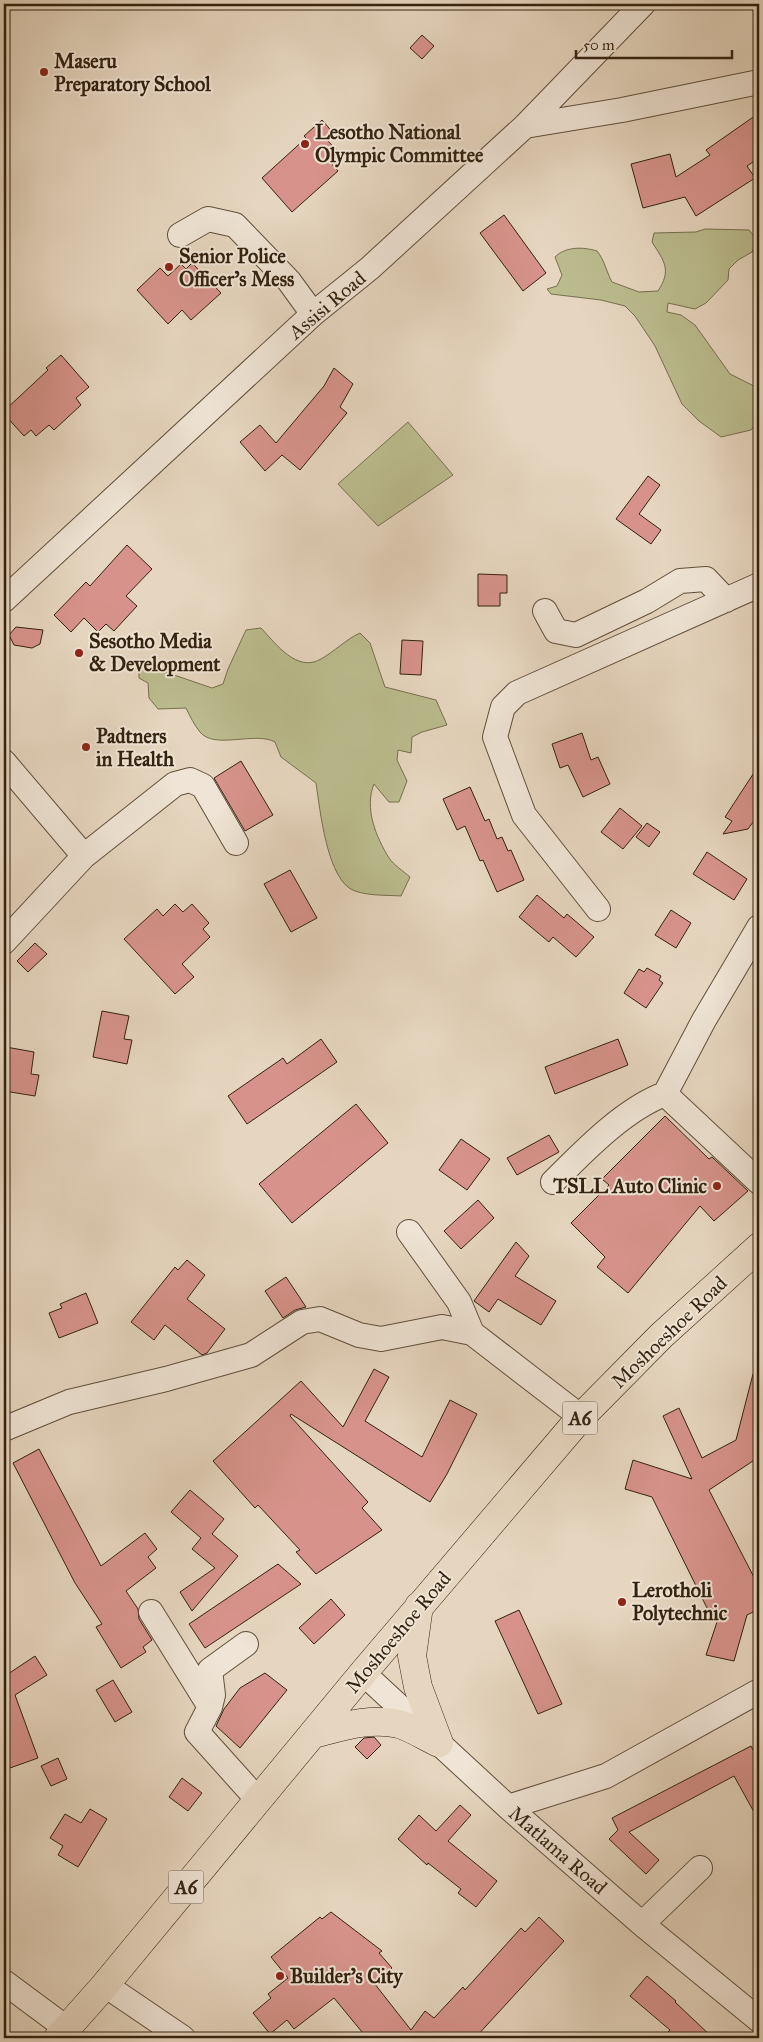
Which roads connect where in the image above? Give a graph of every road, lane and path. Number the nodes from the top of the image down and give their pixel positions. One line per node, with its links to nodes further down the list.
1 (643, 4): 3 (street, Assisi Road)
2 (759, 82): 3 (street)
3 (525, 126): 5 (street, Assisi Road)
4 (180, 235): 5 (street)
5 (313, 314): 7 (street, Assisi Road)
6 (759, 585): 8 (street)
7 (4, 600)
8 (726, 600): 9 (street); 13 (street)
9 (545, 611)
10 (4, 762): 12 (street)
11 (236, 843): 12 (street)
12 (84, 856): 15 (street)
13 (598, 909)
14 (759, 927): 16 (street)
15 (4, 942)
16 (665, 1094): 17 (street); 18 (street)
17 (553, 1182)
18 (759, 1182)
19 (408, 1232): 21 (street)
20 (759, 1246): 22 (main road, Moshoeshoe Road / A6)
21 (472, 1333): 22 (street); 23 (street)
22 (581, 1417): 24 (main road, Moshoeshoe Road / A6)
23 (4, 1429)
24 (419, 1606): 27 (main road, Moshoeshoe Road / A6); 31 (main road)
25 (151, 1612): 29 (street)
26 (246, 1644): 29 (street)
27 (363, 1673): 30 (main road, Moshoeshoe Road / A6); 31 (street, Matlama Road)
28 (759, 1691): 33 (street)
29 (210, 1707): 32 (street)
30 (313, 1734): 31 (main road); 32 (main road, Moshoeshoe Road / A6)
31 (439, 1742): 33 (street, Matlama Road)
32 (258, 1800): 37 (main road, Moshoeshoe Road / A6)
33 (508, 1807): 35 (street, Matlama Road)
34 (700, 1868): 35 (street)
35 (642, 1924): 38 (street, Matlama Road)
36 (4, 1982): 39 (street)
37 (105, 1985): 39 (main road, Moshoeshoe Road / A6); 40 (street)
38 (759, 2020)
39 (62, 2033)
40 (183, 2038)

